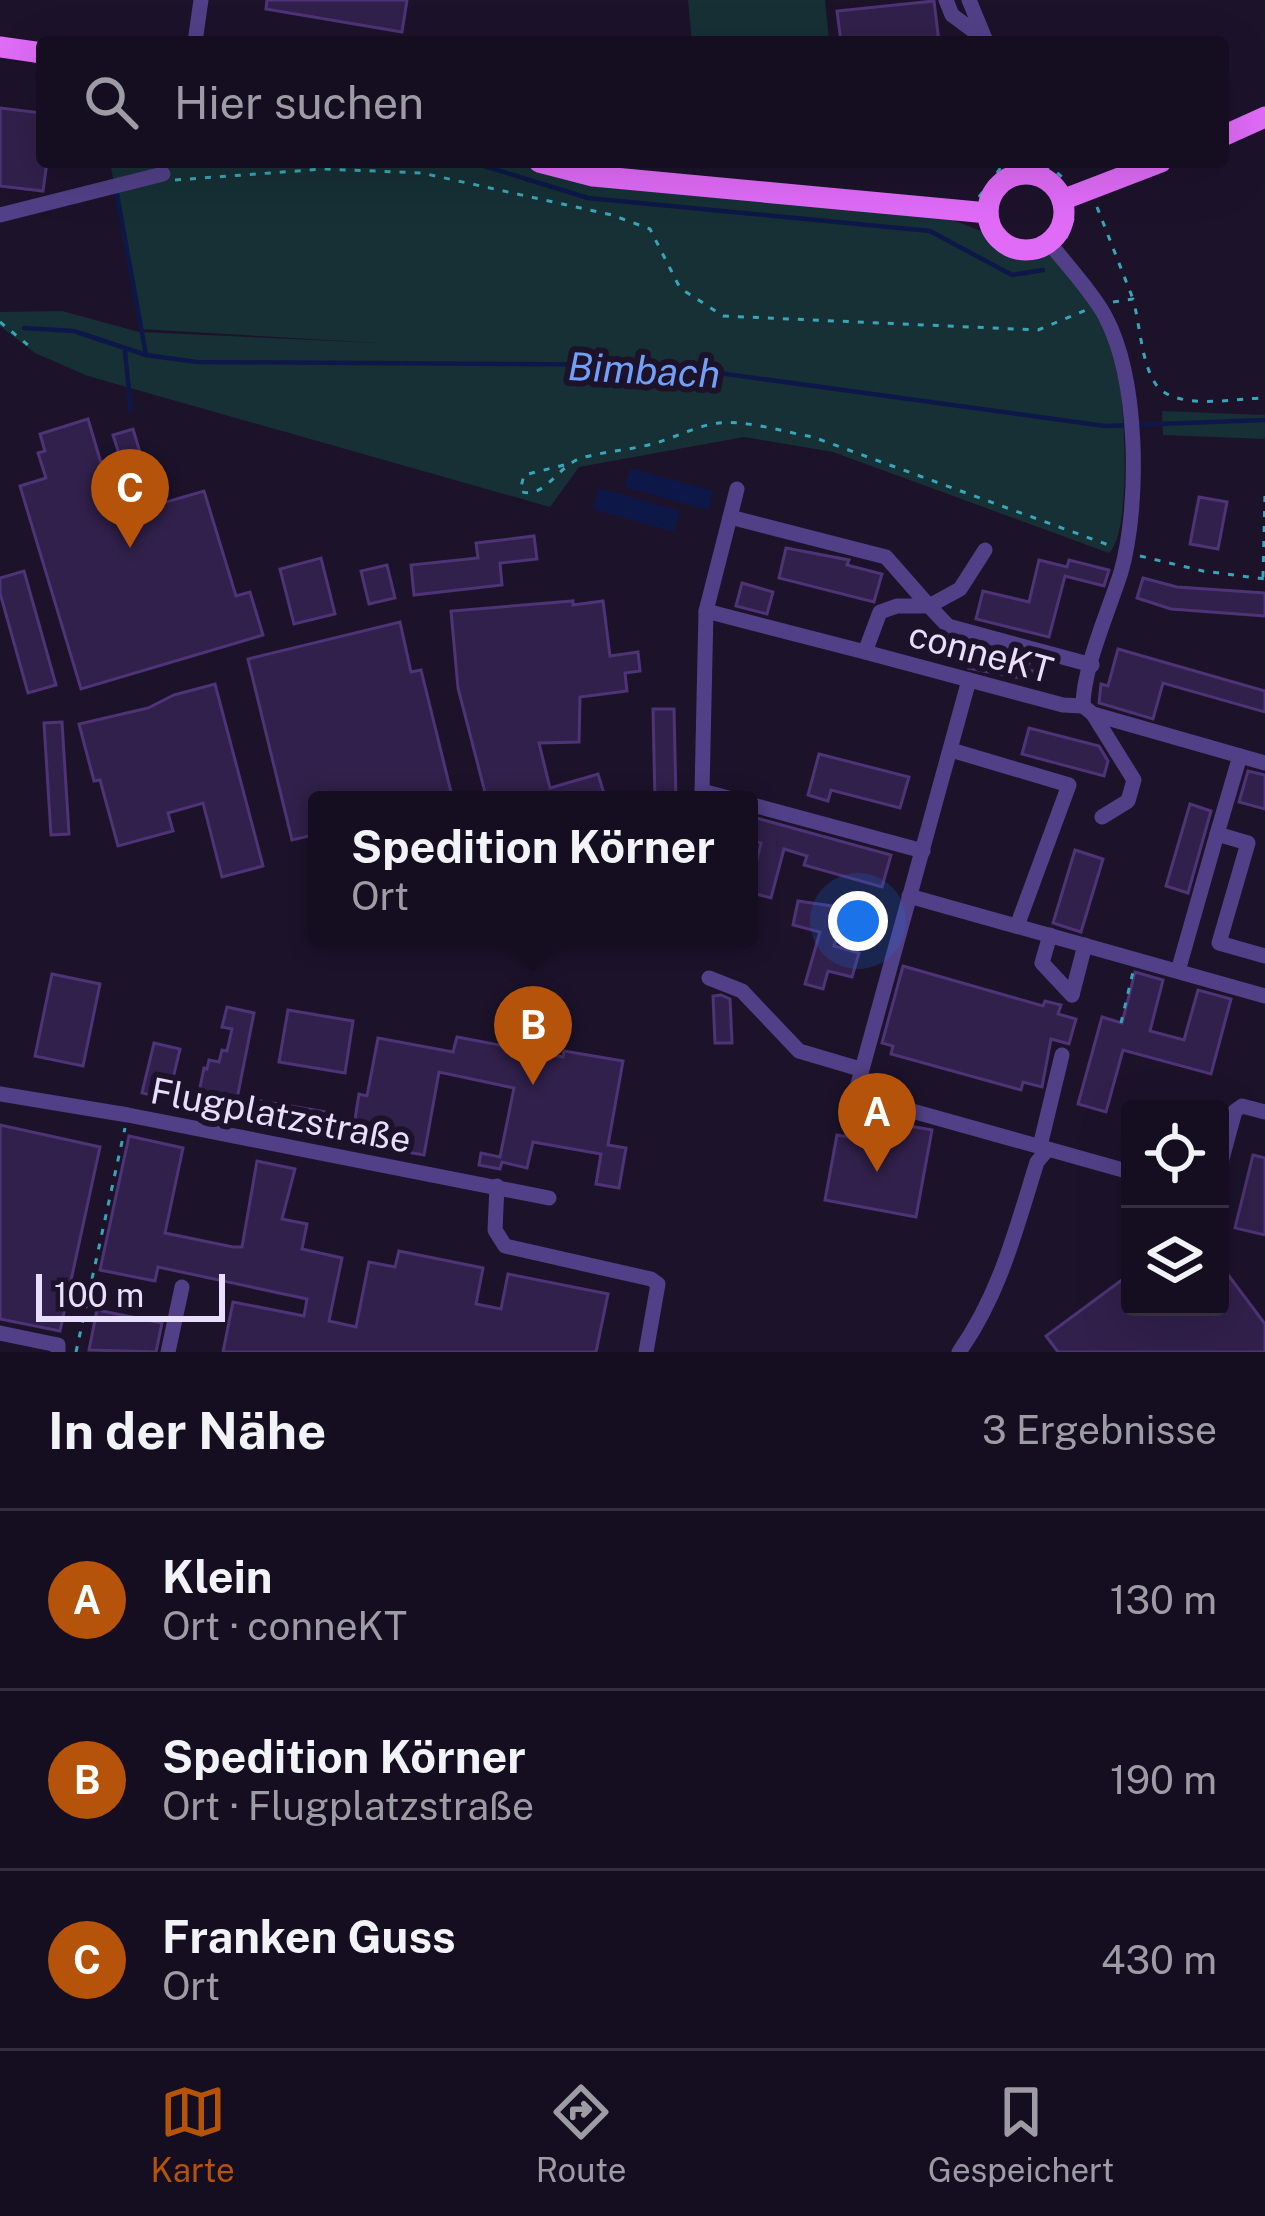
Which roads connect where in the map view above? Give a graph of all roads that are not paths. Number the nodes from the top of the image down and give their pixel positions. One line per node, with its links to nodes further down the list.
1 (201, 0): 6 (street)
2 (946, 0): 7 (street)
3 (969, 0): 5 (street)
4 (981, 0): 5 (street)
5 (979, 20): 8 (street)
6 (196, 36)
7 (979, 36)
8 (984, 36)
9 (0, 46): 10 (main road)
10 (36, 52)
11 (1265, 117): 12 (main road)
12 (1229, 133)
13 (562, 168): 19 (main road)
14 (1016, 168): 19 (main road)
15 (1023, 168): 18 (main road)
16 (1145, 168): 18 (main road)
17 (163, 174): 20 (street)
18 (1067, 198): 21 (main road)
19 (984, 205): 21 (main road)
20 (0, 214)
21 (1051, 245): 28 (street, conneKT)
22 (737, 489): 23 (street)
23 (730, 517): 25 (street, conneKT); 26 (street)
24 (986, 550): 25 (street)
25 (929, 606): 27 (street, conneKT); 28 (street, conneKT)
26 (706, 611): 27 (street, conneKT); 34 (street)
27 (865, 652): 29 (street, conneKT)
28 (1092, 665): 30 (street, conneKT)
29 (969, 680): 30 (street, conneKT); 31 (street)
30 (1088, 710): 32 (street, conneKT); 36 (street)
31 (951, 750): 38 (street); 40 (street)
32 (1240, 757): 33 (street, conneKT); 37 (street)
33 (1265, 764)
34 (703, 791)
35 (758, 806): 38 (street)
36 (1102, 817)
37 (1216, 834): 43 (street); 44 (street)
38 (923, 851): 39 (street)
39 (910, 896): 40 (street); 48 (street)
40 (1017, 926): 41 (street)
41 (1049, 935): 42 (street); 42 (street)
42 (1085, 945): 44 (street)
43 (1265, 956)
44 (1178, 971): 46 (street)
45 (709, 978): 48 (street)
46 (1265, 996)
47 (1061, 1055): 52 (street)
48 (860, 1069): 52 (street)
49 (0, 1094): 54 (street, Flugplatzstraße)
50 (1265, 1112): 51 (street)
51 (1229, 1133)
52 (1044, 1148): 53 (street); 61 (street)
53 (1121, 1169)
54 (497, 1186): 55 (street, Flugplatzstraße); 60 (street)
55 (549, 1198)
56 (182, 1287): 59 (street)
57 (0, 1333): 58 (street)
58 (58, 1352)
59 (168, 1352)
60 (646, 1352)
61 (959, 1352)

